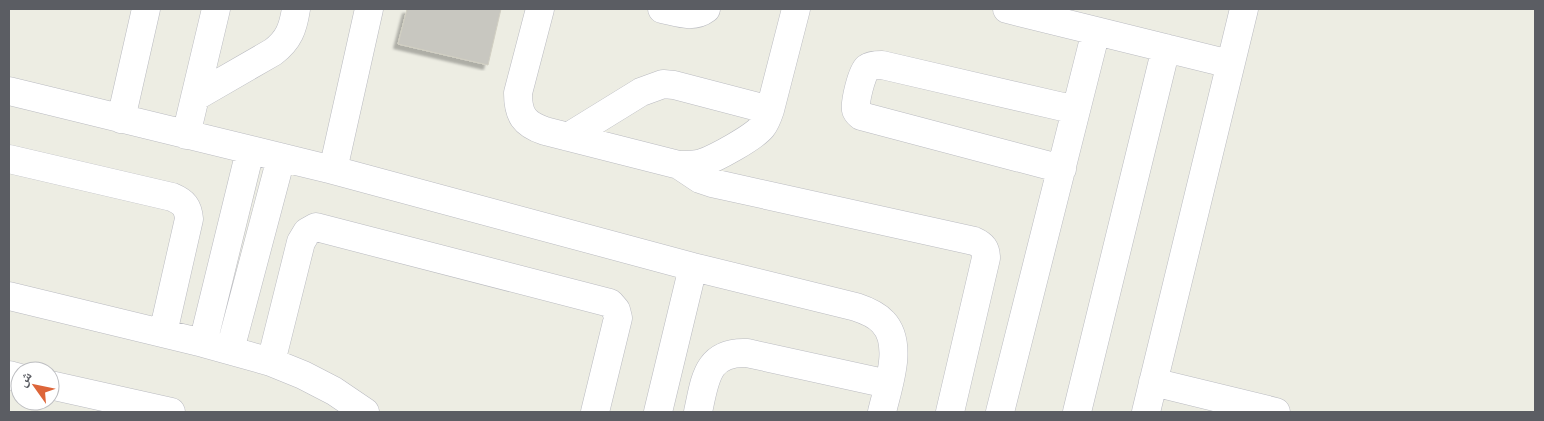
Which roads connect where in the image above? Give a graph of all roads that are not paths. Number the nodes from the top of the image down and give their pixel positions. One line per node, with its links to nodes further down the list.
1 (146, 9): 18 (street)
2 (216, 9): 15 (street)
3 (296, 9): 15 (street)
4 (369, 9): 26 (street)
5 (540, 9): 20 (street)
6 (662, 9): 7 (street)
7 (706, 9)
8 (796, 9): 16 (street)
9 (1007, 9): 11 (street)
10 (1244, 9): 13 (street)
11 (1096, 31): 12 (street); 17 (street)
12 (1166, 48): 13 (street); 44 (street)
13 (1230, 64): 33 (street)
14 (9, 91): 18 (street)
15 (195, 97): 19 (street)
16 (770, 110): 20 (street); 24 (street)
17 (1076, 110): 25 (street); 25 (street)
18 (120, 119): 19 (street)
19 (186, 135): 21 (street)
20 (568, 137): 24 (street)
21 (250, 151): 22 (street); 30 (street)
22 (281, 158): 26 (street); 31 (street)
23 (9, 159): 29 (street)
24 (679, 165): 42 (street)
25 (1062, 169): 43 (street)
26 (333, 170): 27 (street)
27 (693, 268): 34 (street); 39 (street)
28 (9, 296): 29 (street)
29 (163, 333): 30 (street)
30 (203, 342): 31 (street)
31 (230, 350): 32 (street)
32 (271, 362): 37 (street); 38 (street)
33 (1153, 382): 45 (street); 46 (street)
34 (888, 384): 40 (street); 41 (street)
35 (60, 386): 36 (street)
36 (171, 412)
37 (365, 412)
38 (595, 412)
39 (658, 412)
40 (698, 412)
41 (882, 412)
42 (950, 412)
43 (1000, 412)
44 (1077, 412)
45 (1146, 412)
46 (1276, 412)

